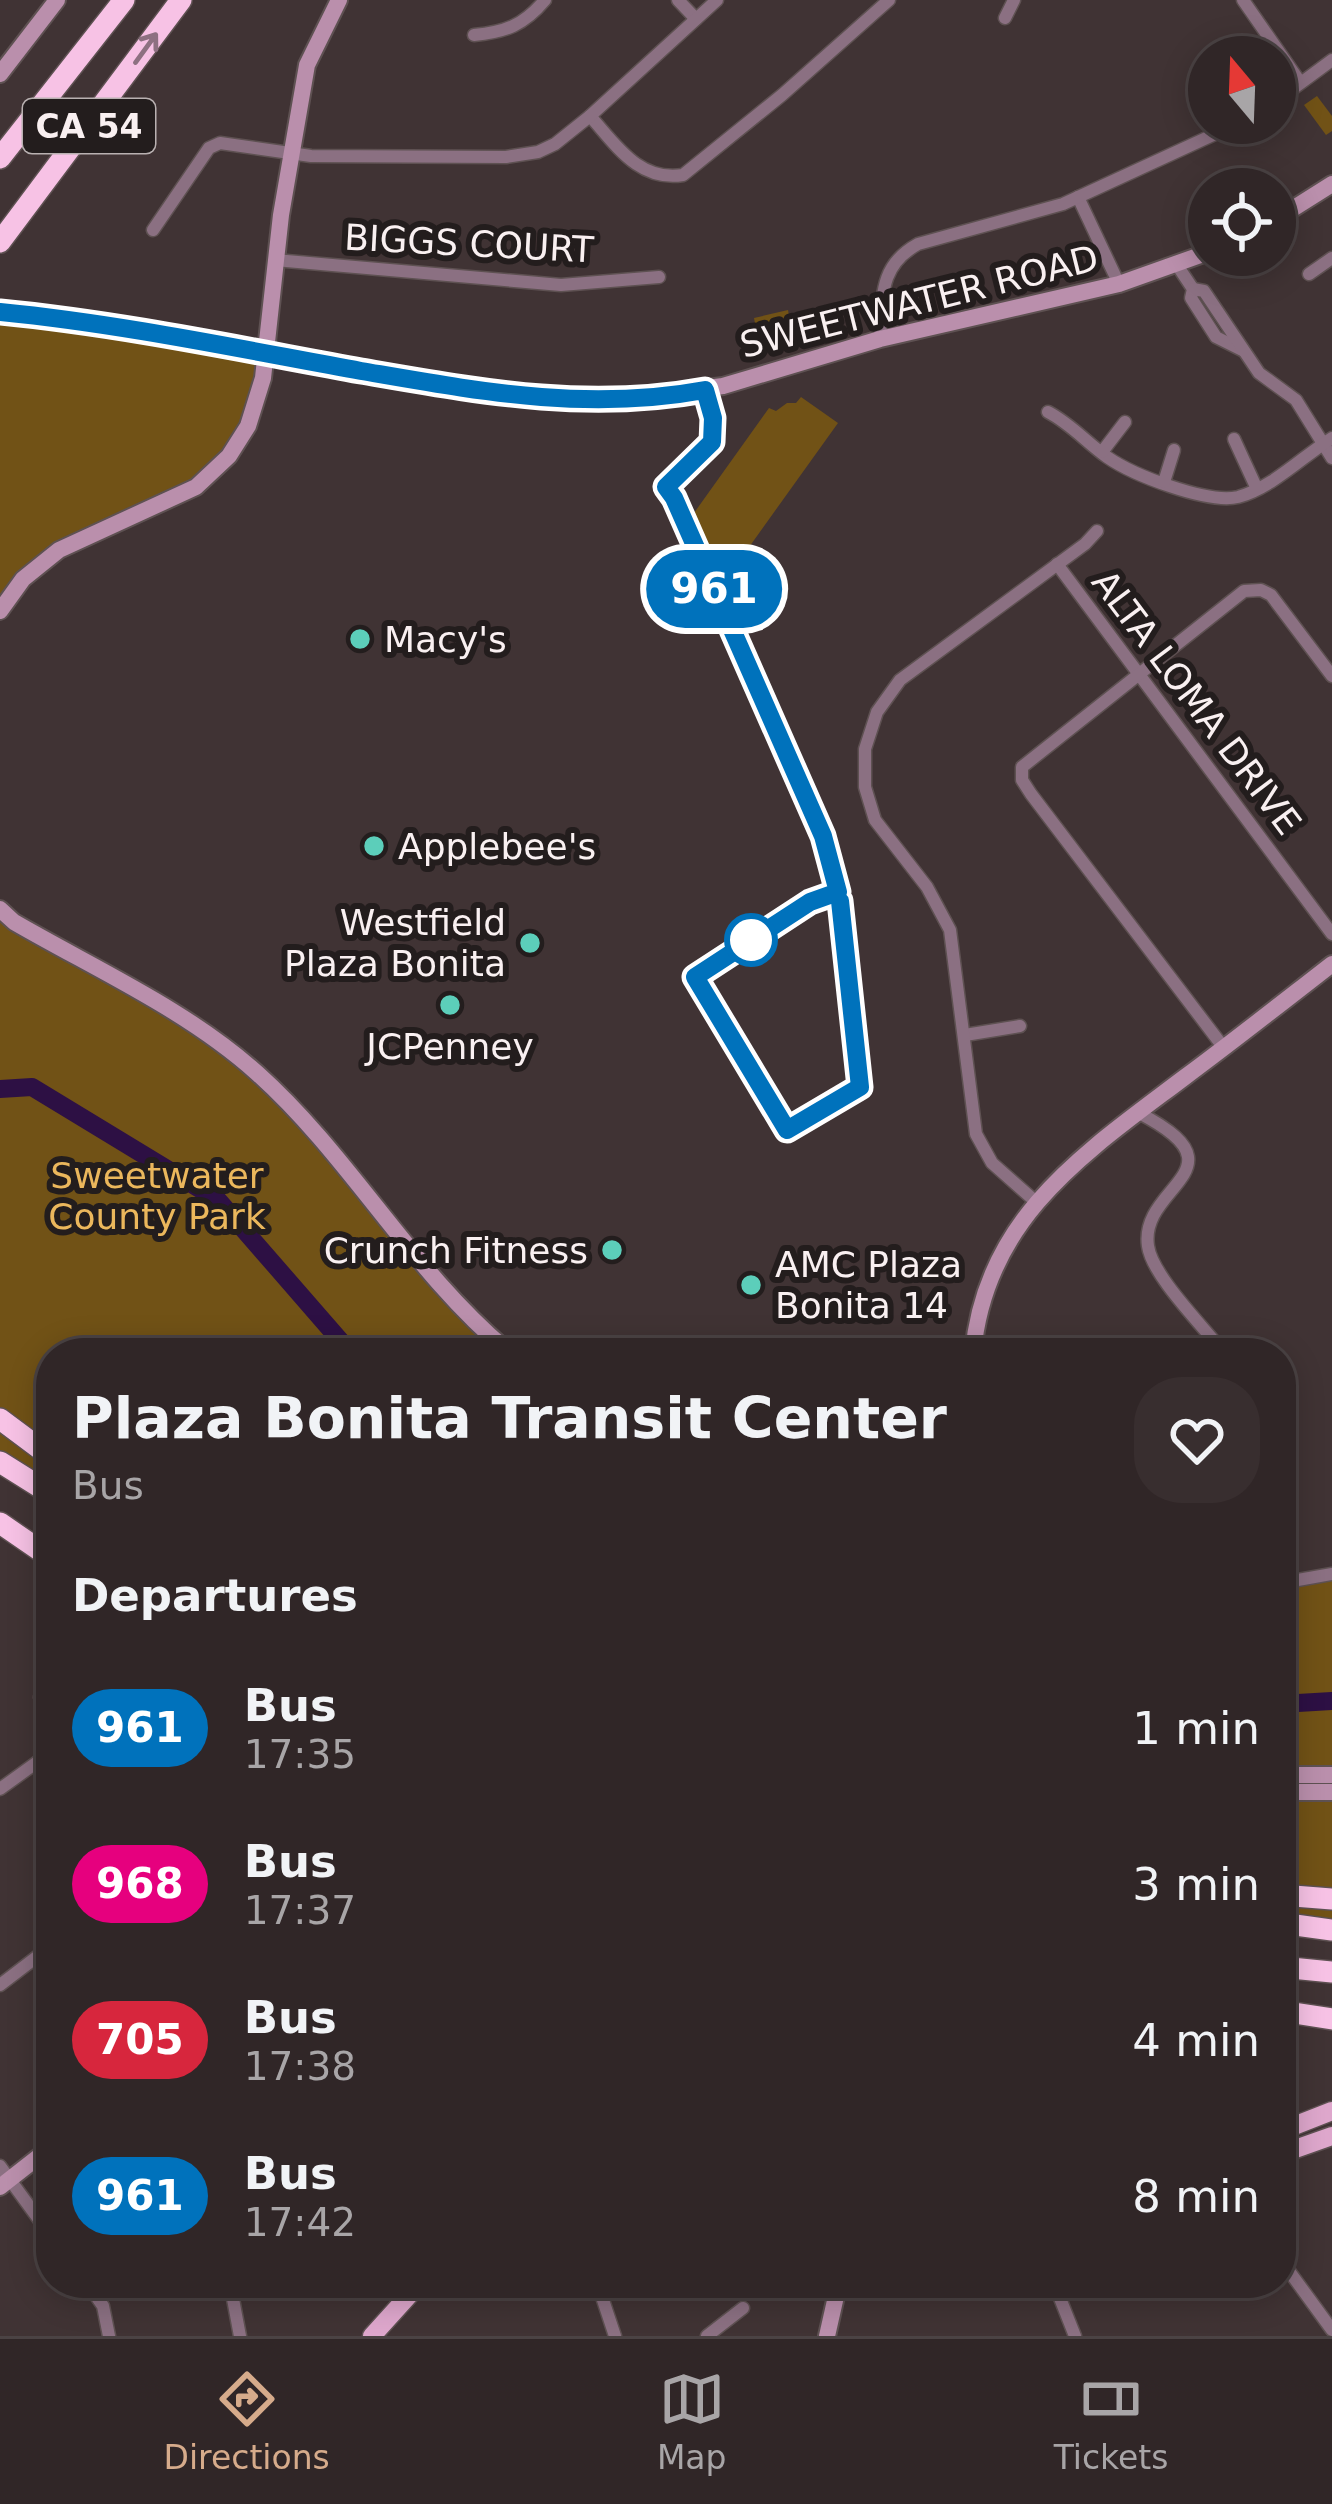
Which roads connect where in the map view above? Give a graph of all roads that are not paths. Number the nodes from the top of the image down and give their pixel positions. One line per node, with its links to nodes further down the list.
1 (57, 0): 15 (main road)
2 (124, 0): 21 (highway, CA 54)
3 (181, 0): 26 (highway, CA 54, one-way to 3)
4 (339, 0): 20 (main road)
5 (545, 0): 13 (street)
6 (678, 0): 12 (street)
7 (717, 0): 12 (street)
8 (889, 0): 18 (street)
9 (1014, 0): 11 (street)
10 (1243, 0): 16 (street)
11 (1005, 18)
12 (695, 19): 18 (street)
13 (474, 34)
14 (1332, 60): 16 (street)
15 (0, 74)
16 (1300, 82): 17 (street)
17 (1296, 85)
18 (590, 116): 20 (street)
19 (1193, 144): 23 (street)
20 (292, 155): 25 (street); 28 (main road)
21 (0, 158)
22 (1332, 184): 24 (main road)
23 (1078, 196): 33 (street); 35 (street)
24 (1296, 207)
25 (153, 230)
26 (0, 242)
27 (1332, 258): 31 (street)
28 (275, 260): 32 (street, BIGGS COURT); 36 (main road)
29 (1188, 261): 30 (main road, SWEETWATER ROAD)
30 (1178, 266): 33 (main road, SWEETWATER ROAD); 40 (street)
31 (1310, 274)
32 (659, 277)
33 (1119, 284): 35 (main road, SWEETWATER ROAD)
34 (0, 312): 36 (main road, SWEETWATER ROAD)
35 (880, 339): 36 (main road, SWEETWATER ROAD)
36 (264, 353): 48 (main road)
37 (1048, 412): 42 (street)
38 (1125, 422): 42 (street)
39 (1234, 439): 45 (street)
40 (1328, 441): 43 (street); 45 (street)
41 (1174, 450): 44 (street)
42 (1102, 452): 44 (street)
43 (1332, 458)
44 (1164, 482): 45 (street)
45 (1257, 488)
46 (1097, 531): 47 (street)
47 (1057, 565): 50 (street, ALTA LOMA DRIVE); 55 (street)
48 (0, 611)
49 (1330, 671): 50 (street)
50 (1139, 673): 52 (street, ALTA LOMA DRIVE); 56 (street)
51 (0, 909): 59 (main road)
52 (1332, 934)
53 (1332, 964): 56 (main road)
54 (1020, 1026): 55 (street)
55 (965, 1035): 58 (street)
56 (1224, 1048): 57 (main road)
57 (1139, 1112): 58 (main road); 61 (street)
58 (1035, 1202): 60 (main road)
59 (494, 1338)
60 (976, 1338)
61 (1212, 1338)
62 (0, 1421): 63 (highway)
63 (36, 1447)
64 (0, 1462): 65 (highway)
65 (36, 1485)
66 (0, 1523): 68 (highway)
67 (0, 1534): 69 (highway)
68 (36, 1548)
69 (36, 1551)
70 (1332, 1574): 71 (street)
71 (1296, 1580)
72 (36, 1763): 75 (street)
73 (1296, 1775): 74 (main road)
74 (1332, 1775)
75 (0, 1789)
76 (1296, 1792): 77 (main road)
77 (1332, 1792)
78 (1296, 1896): 79 (highway)
79 (1332, 1899)
80 (1296, 1925): 81 (highway)
81 (1332, 1930)
82 (36, 1957): 85 (street)
83 (1296, 1968): 84 (highway)
84 (1332, 1972)
85 (0, 1985)
86 (1296, 2013): 87 (highway)
87 (1332, 2019)
88 (1332, 2111): 89 (main road)
89 (1296, 2125)
90 (1332, 2136): 91 (main road)
91 (1296, 2149)
92 (36, 2157): 93 (main road)
93 (3, 2178): 94 (street)
94 (36, 2218)
95 (1296, 2281): 103 (street)
96 (97, 2298): 104 (street)
97 (233, 2298): 105 (street)
98 (406, 2298): 106 (main road)
99 (836, 2298): 109 (main road)
100 (1060, 2298): 110 (street)
101 (603, 2300): 107 (street)
102 (743, 2308): 108 (street)
103 (1332, 2330)
104 (109, 2336)
105 (240, 2336)
106 (372, 2336)
107 (615, 2336)
108 (706, 2336)
109 (827, 2336)
110 (1075, 2336)

